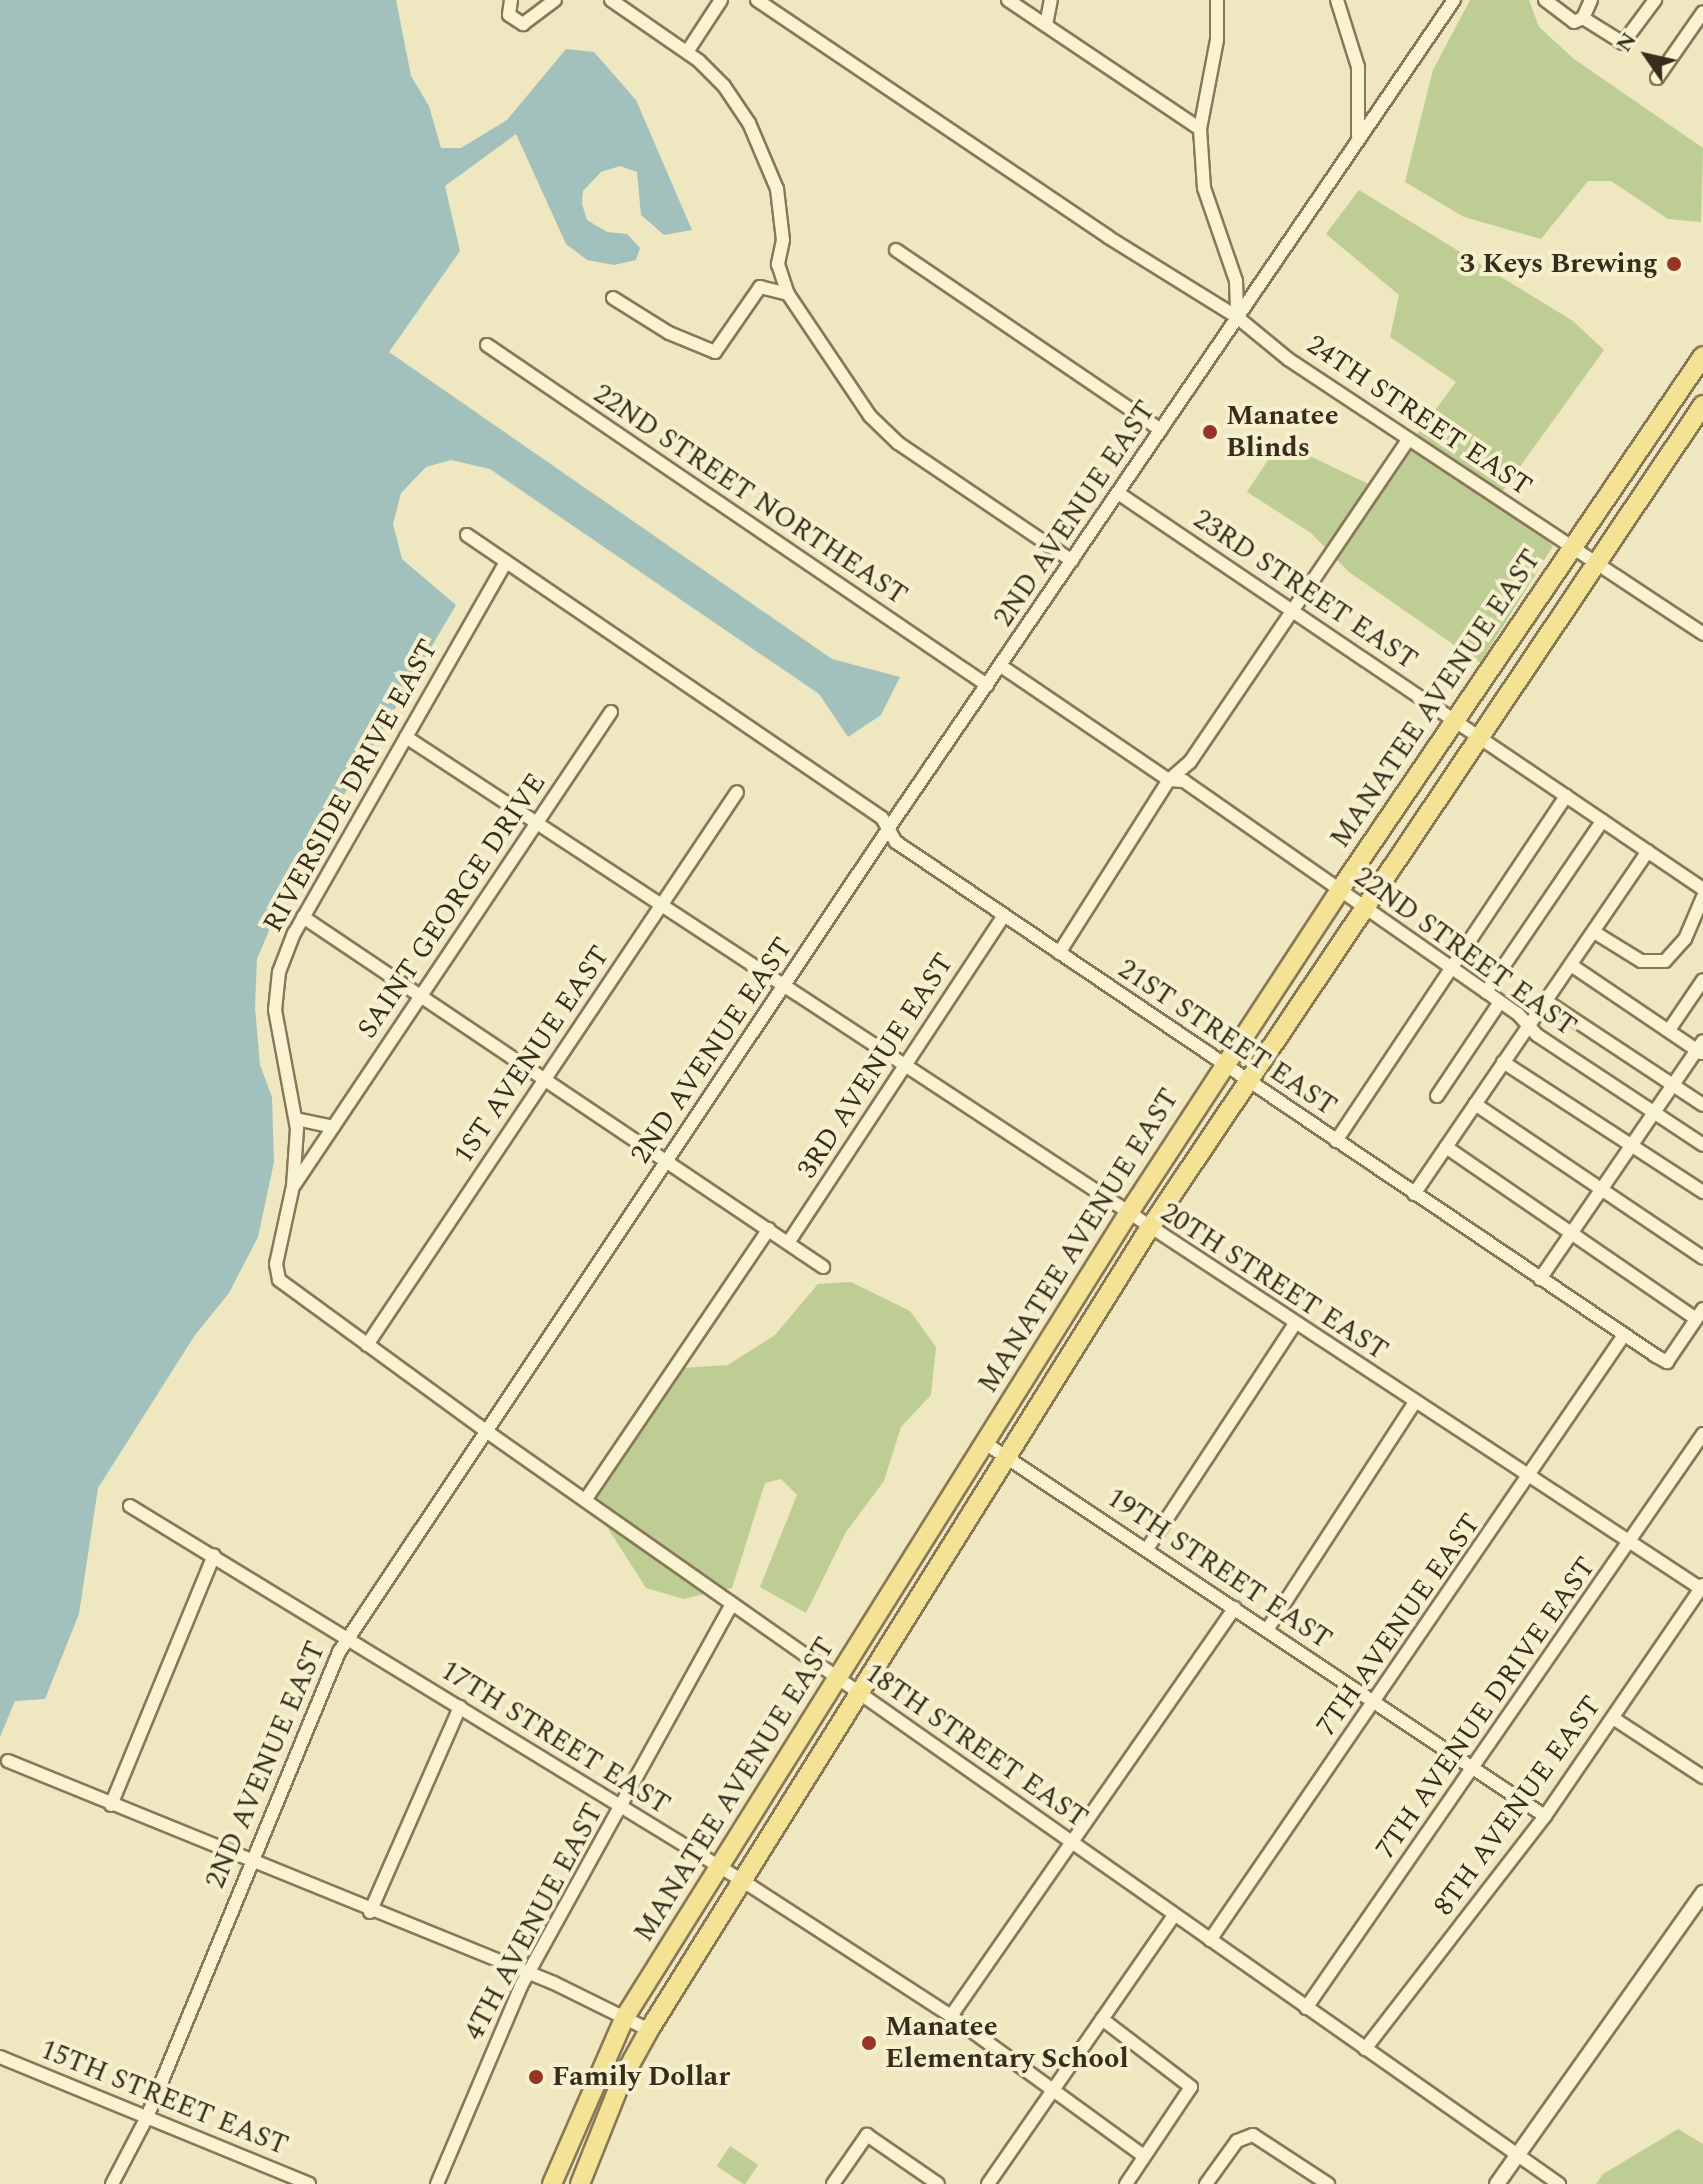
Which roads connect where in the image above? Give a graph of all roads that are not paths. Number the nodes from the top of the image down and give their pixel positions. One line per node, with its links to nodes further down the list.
1 (511, 0): 2 (street)
2 (555, 0)
3 (611, 0): 17 (street)
4 (721, 0): 17 (street)
5 (757, 0): 24 (street, 24TH STREET EAST)
6 (1008, 0): 16 (street)
7 (1051, 0): 16 (street)
8 (1217, 0): 19 (street)
9 (1337, 0): 20 (street)
10 (1454, 0): 20 (street, 2ND AVENUE EAST)
11 (1545, 0): 15 (street)
12 (1591, 0): 15 (street)
13 (1655, 0): 15 (street)
14 (1703, 12): 18 (street)
15 (1583, 18)
16 (1046, 25): 19 (street)
17 (687, 52): 22 (street)
18 (1657, 78)
19 (1200, 129): 24 (street)
20 (1357, 140): 24 (street, 2ND AVENUE EAST)
21 (896, 250): 28 (street)
22 (788, 294): 23 (street); 33 (street)
23 (613, 298)
24 (1237, 317): 28 (street, 2ND AVENUE EAST); 29 (street, 24TH STREET EAST)
25 (487, 345): 39 (street, 22ND STREET NORTHEAST)
26 (1703, 356): 32 (main road, MANATEE AVENUE EAST)
27 (1703, 405): 35 (main road, MANATEE AVENUE EAST)
28 (1161, 430): 30 (street, 2ND AVENUE EAST)
29 (1409, 439): 32 (street, 24TH STREET EAST); 36 (street)
30 (1118, 493): 33 (street, 2ND AVENUE EAST); 36 (street, 23RD STREET EAST)
31 (467, 535): 34 (street, 21ST STREET EAST)
32 (1574, 547): 35 (street, 24TH STREET EAST); 41 (main road, MANATEE AVENUE EAST)
33 (1072, 561): 38 (street, 2ND AVENUE EAST)
34 (506, 562): 43 (street, RIVERSIDE DRIVE EAST); 49 (street, 21ST STREET EAST)
35 (1597, 562): 37 (street, 24TH STREET EAST); 42 (main road, MANATEE AVENUE EAST)
36 (1294, 610): 41 (street, 23RD STREET EAST); 44 (street)
37 (1703, 634)
38 (1001, 666): 39 (street, 2ND AVENUE EAST); 44 (street, 22ND STREET EAST)
39 (987, 685): 49 (street, 2ND AVENUE EAST)
40 (611, 712): 48 (street, SAINT GEORGE DRIVE)
41 (1455, 720): 42 (street, 23RD STREET EAST); 52 (main road, MANATEE AVENUE EAST)
42 (1477, 736): 46 (street, 23RD STREET EAST); 55 (main road, MANATEE AVENUE EAST)
43 (406, 737): 48 (street, 20TH STREET EAST); 57 (street, RIVERSIDE DRIVE EAST)
44 (1169, 780): 52 (street, 22ND STREET EAST); 59 (street)
45 (737, 792): 54 (street, 1ST AVENUE EAST)
46 (1566, 796): 47 (street, 23RD STREET EAST); 61 (street)
47 (1602, 821): 50 (street, 23RD STREET EAST); 64 (street)
48 (535, 824): 54 (street, 20TH STREET EAST); 65 (street, SAINT GEORGE DRIVE)
49 (888, 829): 56 (street, 21ST STREET EAST); 63 (street, 2ND AVENUE EAST)
50 (1648, 851): 51 (street, 23RD STREET EAST); 58 (street)
51 (1703, 889)
52 (1339, 891): 55 (street, 22ND STREET EAST); 72 (main road, MANATEE AVENUE EAST)
53 (1703, 897): 58 (street)
54 (659, 907): 63 (street, 20TH STREET EAST); 74 (street, 1ST AVENUE EAST)
55 (1361, 907): 61 (street, 22ND STREET EAST); 75 (main road, MANATEE AVENUE EAST)
56 (1004, 915): 59 (street, 21ST STREET EAST); 73 (street, 3RD AVENUE EAST)
57 (303, 917): 65 (street); 81 (street, RIVERSIDE DRIVE EAST)
58 (1594, 932): 60 (street)
59 (1059, 953): 72 (street, 21ST STREET EAST)
60 (1571, 965): 66 (street); 69 (street)
61 (1451, 967): 64 (street, 22ND STREET EAST); 83 (street)
62 (1703, 980): 69 (street)
63 (783, 989): 73 (street, 20TH STREET EAST); 87 (street, 2ND AVENUE EAST)
64 (1486, 992): 67 (street, 22ND STREET EAST)
65 (421, 995): 74 (street); 82 (street, SAINT GEORGE DRIVE)
66 (1546, 1001): 68 (street); 76 (street)
67 (1500, 1002): 68 (street, 22ND STREET EAST); 77 (street)
68 (1528, 1025): 71 (street); 80 (street, 22ND STREET EAST)
69 (1669, 1030): 70 (street)
70 (1701, 1048): 76 (street)
71 (1503, 1062): 78 (street); 84 (street)
72 (1224, 1065): 75 (street, 21ST STREET EAST); 92 (main road, MANATEE AVENUE EAST)
73 (904, 1068): 92 (street, 20TH STREET EAST); 96 (street, 3RD AVENUE EAST)
74 (545, 1079): 87 (street); 103 (street, 1ST AVENUE EAST)
75 (1244, 1081): 83 (street, 21ST STREET EAST); 94 (main road, MANATEE AVENUE EAST)
76 (1673, 1085): 79 (street); 80 (street)
77 (1437, 1096)
78 (1475, 1104): 86 (street); 89 (street)
79 (1703, 1105)
80 (1654, 1112): 84 (street); 85 (street, 22ND STREET EAST)
81 (296, 1119): 82 (street); 88 (street, RIVERSIDE DRIVE EAST)
82 (333, 1127): 88 (street, SAINT GEORGE DRIVE)
83 (1336, 1141): 91 (street, 21ST STREET EAST)
84 (1631, 1145): 89 (street); 90 (street)
85 (1703, 1145)
86 (1446, 1147): 91 (street); 95 (street)
87 (668, 1161): 93 (street); 105 (street, 2ND AVENUE EAST)
88 (293, 1186): 103 (street, RIVERSIDE DRIVE EAST)
89 (1601, 1189): 95 (street); 97 (street)
90 (1703, 1192)
91 (1414, 1194): 99 (street, 21ST STREET EAST)
92 (1128, 1214): 94 (street, 20TH STREET EAST); 107 (main road, MANATEE AVENUE EAST)
93 (769, 1229): 96 (street); 110 (street)
94 (1149, 1229): 101 (street, 20TH STREET EAST); 108 (main road, MANATEE AVENUE EAST)
95 (1571, 1233): 99 (street); 100 (street)
96 (788, 1243): 98 (street)
97 (1703, 1258)
98 (823, 1267)
99 (1540, 1279): 102 (street, 21ST STREET EAST)
100 (1699, 1314): 102 (street, 21ST STREET EAST)
101 (1295, 1324): 104 (street, 20TH STREET EAST); 113 (street)
102 (1624, 1335): 109 (street, 7TH AVENUE EAST)
103 (367, 1345): 105 (street, 18TH STREET EAST)
104 (1415, 1402): 109 (street, 20TH STREET EAST); 118 (street)
105 (486, 1431): 110 (street, 18TH STREET EAST); 119 (street, 2ND AVENUE EAST)
106 (1703, 1434): 112 (street, 7TH AVENUE DRIVE EAST)
107 (985, 1443): 108 (street, 19TH STREET EAST); 120 (main road, MANATEE AVENUE EAST)
108 (1008, 1457): 113 (street, 19TH STREET EAST); 121 (main road, MANATEE AVENUE EAST)
109 (1530, 1478): 112 (street, 20TH STREET EAST); 122 (street, 7TH AVENUE EAST)
110 (586, 1499): 116 (street, 18TH STREET EAST)
111 (130, 1506): 114 (street, 17TH STREET EAST)
112 (1630, 1543): 115 (street, 20TH STREET EAST); 126 (street, 7TH AVENUE DRIVE EAST)
113 (1147, 1549): 117 (street, 19TH STREET EAST)
114 (214, 1555): 119 (street, 17TH STREET EAST); 128 (street)
115 (1702, 1588): 124 (street, 8TH AVENUE EAST)
116 (732, 1604): 120 (street, 18TH STREET EAST); 129 (street, 4TH AVENUE EAST)
117 (1235, 1608): 118 (street, 19TH STREET EAST); 131 (street)
118 (1267, 1630): 122 (street, 19TH STREET EAST)
119 (348, 1639): 123 (street, 17TH STREET EAST); 132 (street, 2ND AVENUE EAST)
120 (837, 1677): 121 (street, 18TH STREET EAST); 133 (main road, MANATEE AVENUE EAST)
121 (858, 1694): 131 (street, 18TH STREET EAST); 134 (main road, MANATEE AVENUE EAST)
122 (1374, 1703): 126 (street, 19TH STREET EAST); 138 (street, 7TH AVENUE EAST)
123 (460, 1707): 129 (street, 17TH STREET EAST); 136 (street)
124 (1613, 1718): 127 (street); 130 (street, 8TH AVENUE EAST)
125 (8, 1761): 128 (street)
126 (1472, 1769): 130 (street, 19TH STREET EAST); 140 (street, 7TH AVENUE DRIVE EAST)
127 (1703, 1777)
128 (111, 1805): 132 (street)
129 (621, 1807): 133 (street, 17TH STREET EAST); 139 (street, 4TH AVENUE EAST)
130 (1545, 1816): 145 (street, 8TH AVENUE EAST)
131 (1071, 1843): 137 (street, 18TH STREET EAST); 141 (street)
132 (251, 1863): 136 (street); 148 (street, 2ND AVENUE EAST)
133 (720, 1867): 134 (street, 17TH STREET EAST); 142 (main road, MANATEE AVENUE EAST)
134 (743, 1881): 141 (street, 17TH STREET EAST); 144 (main road, MANATEE AVENUE EAST)
135 (1703, 1893): 149 (street)
136 (370, 1912): 139 (street)
137 (1174, 1915): 138 (street, 18TH STREET EAST); 143 (street)
138 (1210, 1940): 140 (street, 18TH STREET EAST)
139 (528, 1974): 142 (street); 155 (street, 4TH AVENUE EAST)
140 (1306, 2008): 145 (street, 18TH STREET EAST)
141 (951, 2016): 147 (street, 17TH STREET EAST)
142 (625, 2017): 144 (street); 156 (main road, MANATEE AVENUE EAST)
143 (1102, 2019): 147 (street); 150 (street)
144 (649, 2030): 157 (main road, MANATEE AVENUE EAST)
145 (1365, 2049): 149 (street, 18TH STREET EAST)
146 (0, 2057): 148 (street, 15TH STREET EAST)
147 (1054, 2088): 150 (street, 17TH STREET EAST); 160 (street)
148 (147, 2117): 151 (street, 15TH STREET EAST); 153 (street, 2ND AVENUE EAST)
149 (1517, 2155): 163 (street); 164 (street, 18TH STREET EAST)
150 (1144, 2156): 161 (street)
151 (289, 2180): 154 (street, 15TH STREET EAST)
152 (1208, 2181): 162 (street)
153 (112, 2184)
154 (309, 2184)
155 (437, 2184)
156 (552, 2184)
157 (580, 2184)
158 (833, 2184): 159 (street)
159 (938, 2184)
160 (988, 2184)
161 (1126, 2184)
162 (1328, 2184)
163 (1497, 2184)
164 (1559, 2184)

